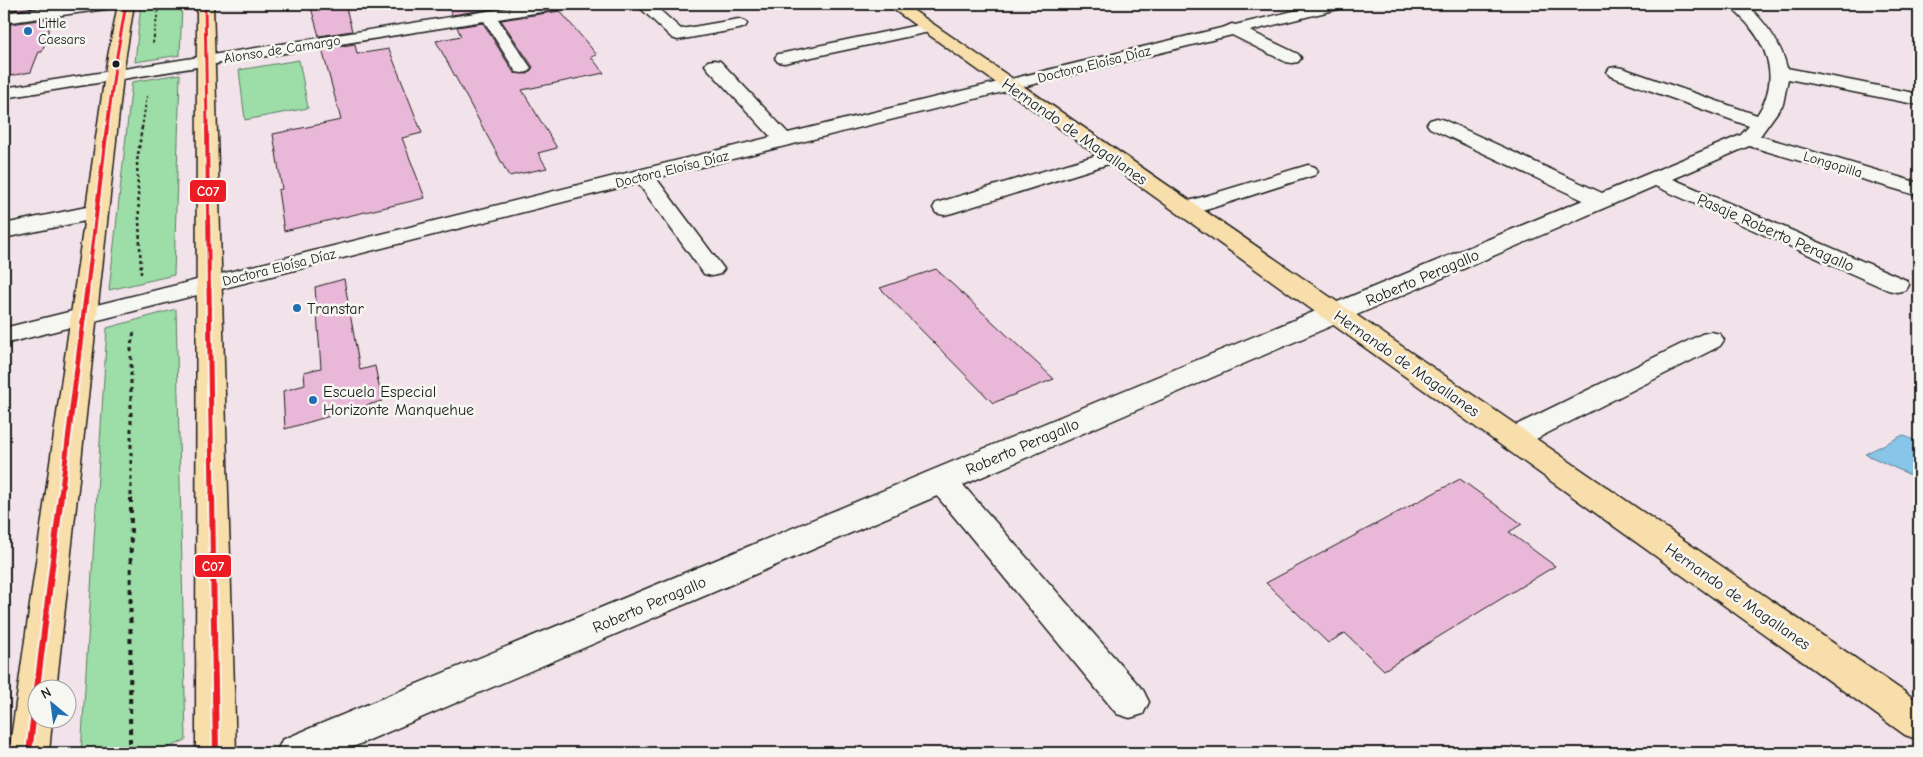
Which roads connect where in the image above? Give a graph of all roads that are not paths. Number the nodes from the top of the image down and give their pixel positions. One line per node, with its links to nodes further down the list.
1 (106, 4): 10 (street)
2 (126, 4): 21 (main road)
3 (205, 4): 16 (main road)
4 (560, 4): 9 (street, Alonso de Camargo)
5 (644, 4): 11 (street)
6 (894, 4): 12 (main road, Hernando de Magallanes)
7 (1341, 4): 13 (street, Doctora Eloísa Díaz)
8 (1737, 4): 20 (street)
9 (488, 15): 16 (street, Alonso de Camargo); 18 (street)
10 (4, 18)
11 (739, 24)
12 (928, 28): 14 (street); 22 (main road, Hernando de Magallanes)
13 (1232, 30): 15 (street); 22 (street, Doctora Eloísa Díaz)
14 (784, 58)
15 (1292, 58)
16 (206, 61): 21 (street, Alonso de Camargo); 39 (main road)
17 (714, 65): 27 (street)
18 (522, 68)
19 (1616, 72): 26 (street)
20 (1781, 72): 24 (street); 26 (street)
21 (114, 76): 23 (street, Alonso de Camargo); 36 (main road)
22 (1010, 85): 27 (street, Doctora Eloísa Díaz); 28 (main road, Hernando de Magallanes)
23 (4, 93)
24 (1919, 99)
25 (1437, 124): 33 (street)
26 (1754, 131): 31 (street, Roberto Peragallo); 32 (street, Longopilla)
27 (784, 140): 30 (street, Doctora Eloísa Díaz)
28 (1112, 157): 34 (street); 35 (main road, Hernando de Magallanes)
29 (1308, 171): 35 (street)
30 (644, 177): 38 (street); 39 (street, Doctora Eloísa Díaz)
31 (1654, 178): 33 (street, Roberto Peragallo); 40 (street, Pasaje Roberto Peragallo)
32 (1919, 190)
33 (1602, 201): 41 (street, Roberto Peragallo)
34 (944, 208)
35 (1187, 209): 41 (main road, Hernando de Magallanes)
36 (96, 212): 37 (street); 42 (main road)
37 (4, 231)
38 (712, 269)
39 (208, 285): 42 (street, Doctora Eloísa Díaz); 50 (main road)
40 (1897, 285)
41 (1336, 313): 45 (main road, Hernando de Magallanes); 46 (street, Roberto Peragallo)
42 (84, 316): 43 (street, Doctora Eloísa Díaz); 49 (main road)
43 (4, 336)
44 (1711, 340): 45 (street)
45 (1514, 438): 48 (main road, Hernando de Magallanes)
46 (941, 480): 47 (street); 51 (street, Roberto Peragallo)
47 (1130, 702)
48 (1919, 723)
49 (29, 753)
50 (216, 753)
51 (296, 753)

